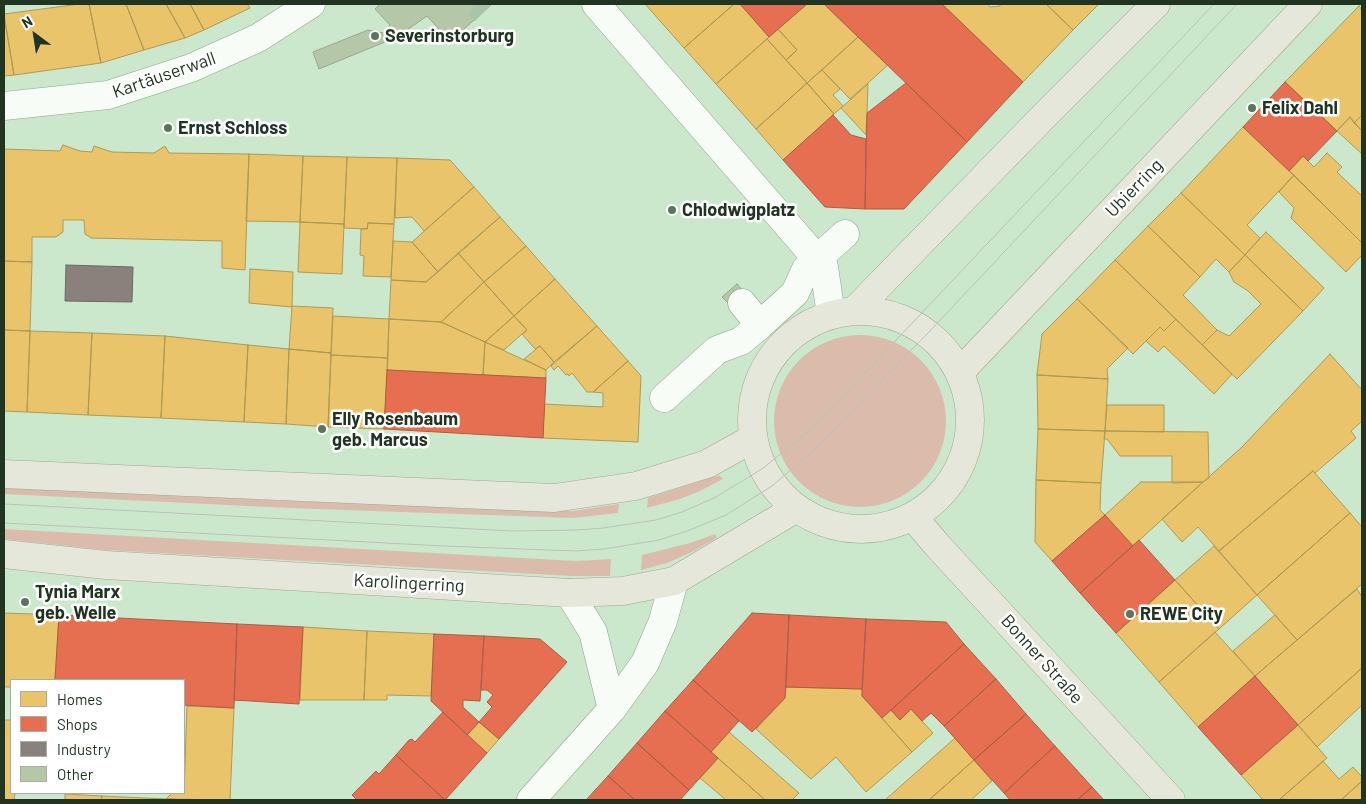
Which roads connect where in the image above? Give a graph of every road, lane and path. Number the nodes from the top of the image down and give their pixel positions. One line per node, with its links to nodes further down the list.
1 (311, 4): 5 (street, Kartäuserwall)
2 (596, 4): 7 (street)
3 (1156, 4): 9 (main road)
4 (1308, 4): 11 (main road, Ubierring)
5 (4, 106)
6 (845, 234): 7 (street)
7 (817, 259): 9 (street); 10 (street)
8 (742, 304): 10 (street)
9 (842, 313): 11 (main road); 13 (main road)
10 (760, 325): 12 (street)
11 (960, 372): 16 (main road)
12 (664, 398)
13 (752, 439): 14 (main road); 15 (main road)
14 (4, 474)
15 (795, 509): 16 (main road); 18 (main road, Karolingerring)
16 (914, 518): 22 (main road, Bonner Straße)
17 (4, 554): 19 (main road, Karolingerring)
18 (674, 581): 19 (main road, Karolingerring); 20 (street)
19 (570, 593): 20 (street)
20 (612, 709): 21 (street)
21 (531, 800)
22 (1171, 800)

